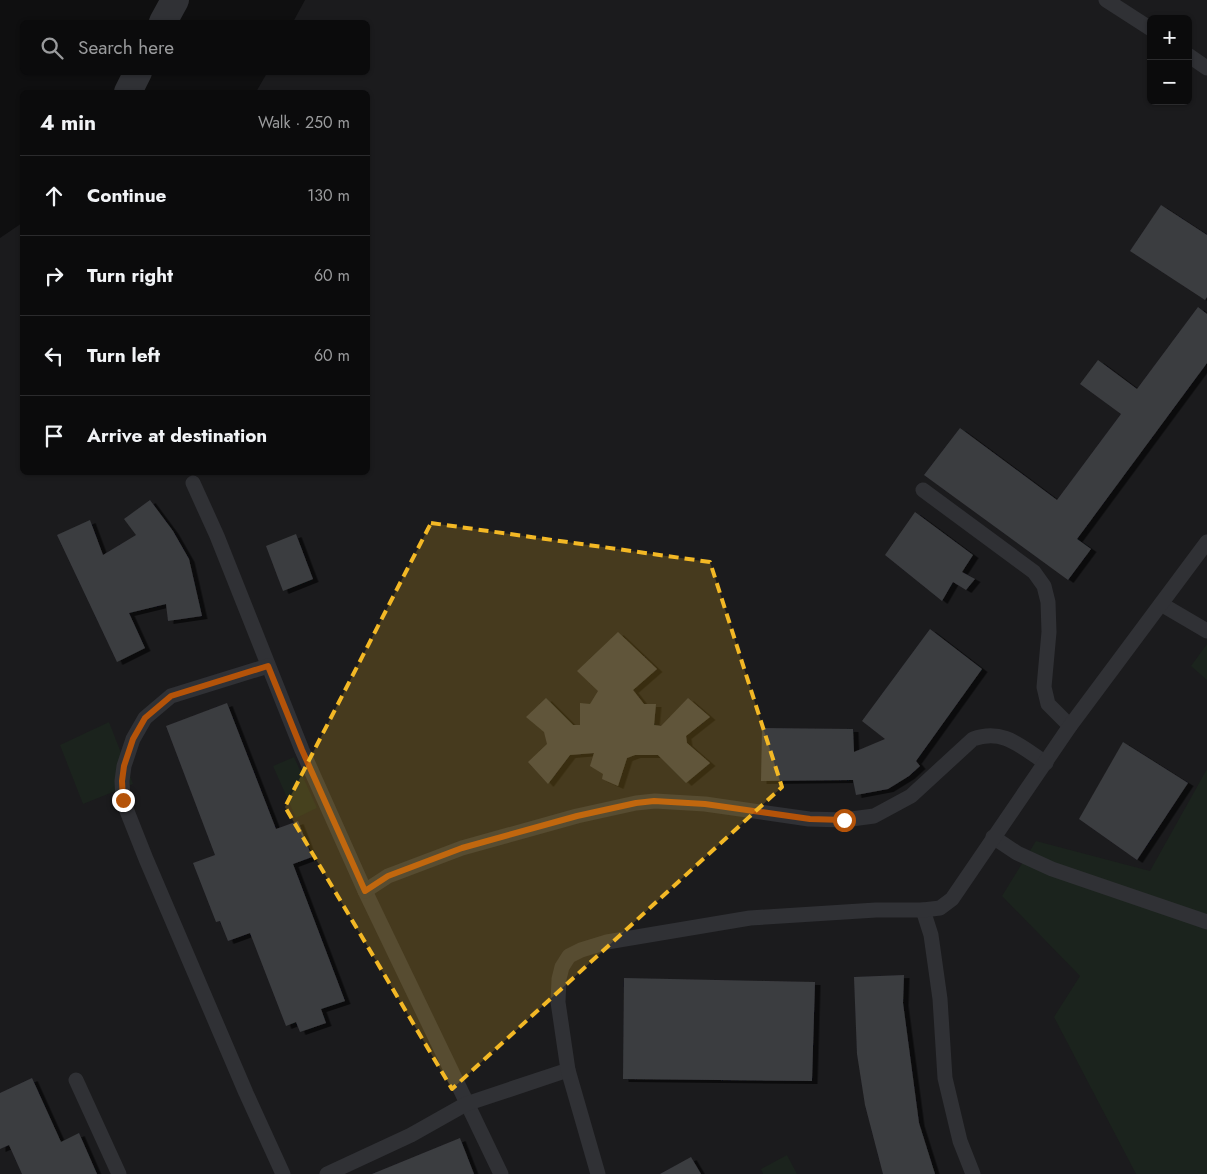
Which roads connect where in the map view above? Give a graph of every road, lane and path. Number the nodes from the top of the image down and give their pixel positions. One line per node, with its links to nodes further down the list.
1 (175, 0): 3 (street)
2 (1106, 0): 4 (lane)
3 (164, 20)
4 (1147, 26)
5 (1192, 58): 6 (lane)
6 (1207, 68)
7 (136, 75): 8 (street)
8 (129, 90)
9 (193, 483): 14 (lane)
10 (923, 490): 15 (lane)
11 (1207, 542): 12 (lane)
12 (1161, 604): 13 (lane); 15 (lane)
13 (1207, 630)
14 (268, 666): 18 (lane); 25 (lane)
15 (1070, 726): 16 (lane)
16 (1046, 763): 17 (lane); 18 (lane)
17 (993, 837): 19 (lane); 20 (lane)
18 (365, 891): 23 (lane)
19 (923, 910): 21 (lane); 29 (lane)
20 (1207, 922)
21 (568, 1070): 23 (lane); 28 (lane)
22 (76, 1080): 24 (lane)
23 (466, 1104): 26 (lane); 27 (lane)
24 (119, 1174)
25 (283, 1174)
26 (327, 1174)
27 (501, 1174)
28 (598, 1174)
29 (973, 1174)

